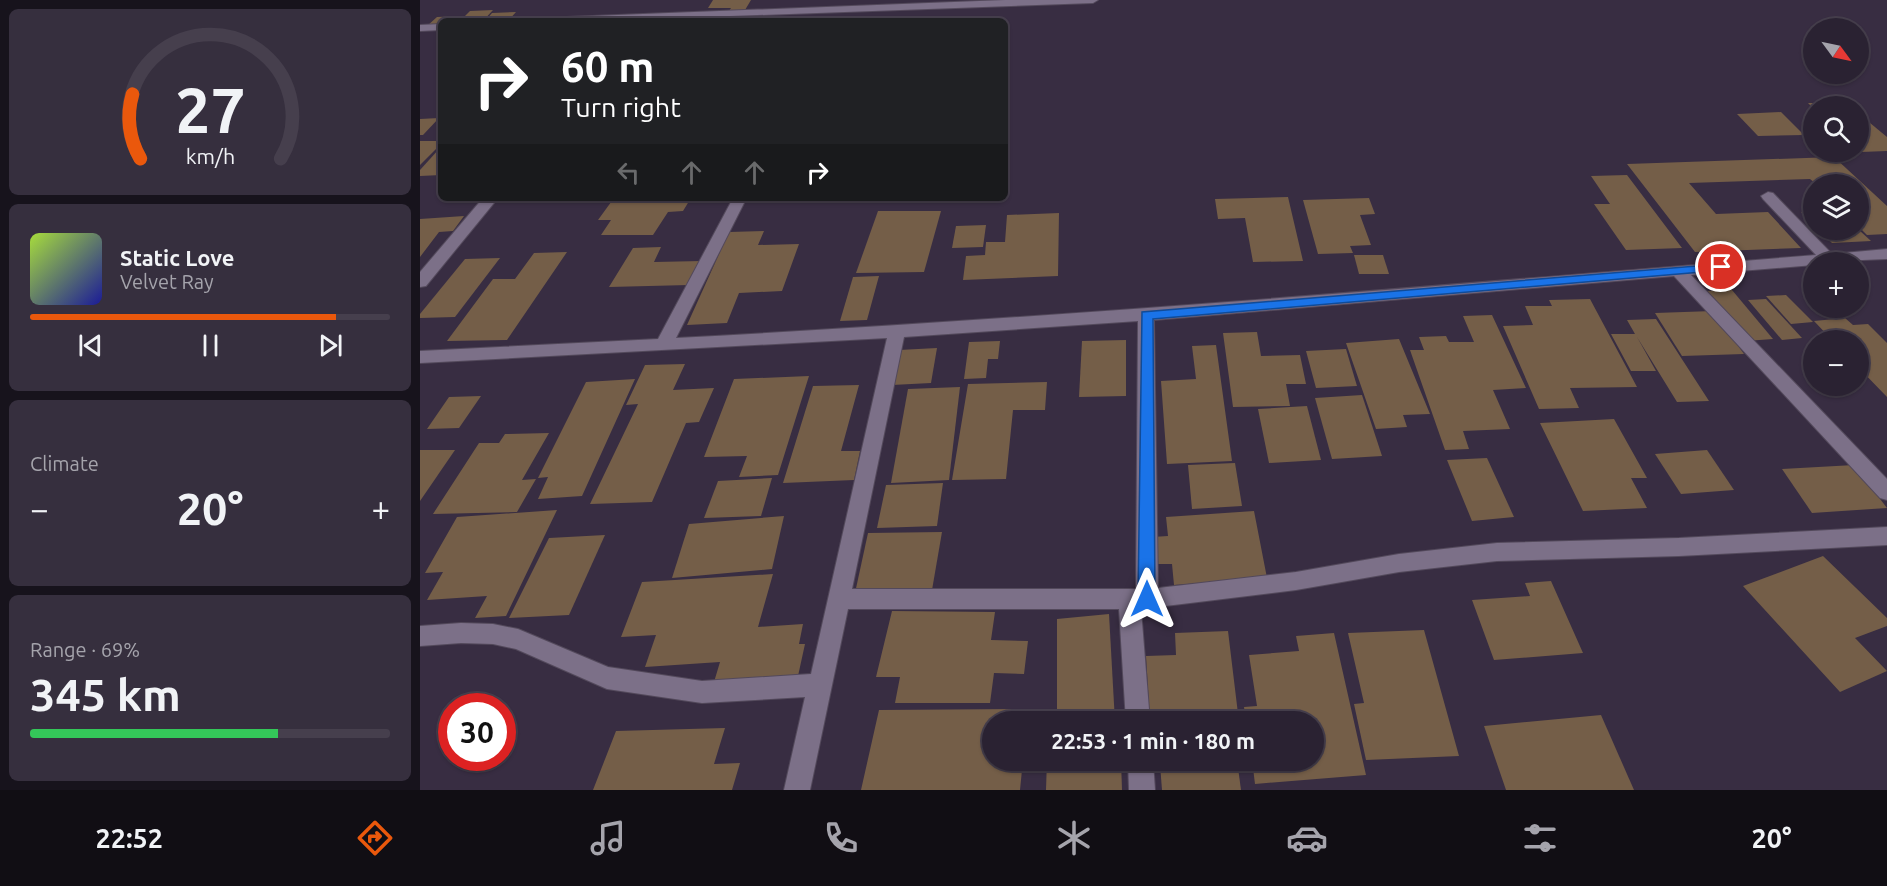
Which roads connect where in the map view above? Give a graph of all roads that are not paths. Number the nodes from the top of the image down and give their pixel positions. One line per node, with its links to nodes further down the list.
1 (1093, 0): 2 (street)
2 (643, 18)
3 (438, 27): 4 (street)
4 (420, 28)
5 (1768, 196): 8 (street)
6 (488, 201): 13 (street)
7 (736, 203): 16 (street)
8 (1821, 252)
9 (1887, 254): 10 (street)
10 (1869, 255)
11 (1803, 260): 12 (street)
12 (1678, 271): 14 (street); 18 (street)
13 (420, 282)
14 (1146, 315): 15 (street); 20 (street)
15 (897, 332): 16 (street); 21 (street)
16 (664, 344): 17 (street)
17 (420, 357)
18 (1887, 492)
19 (1887, 537): 20 (street)
20 (1138, 598): 21 (street); 24 (street)
21 (839, 599): 23 (street)
22 (420, 636): 23 (street)
23 (819, 685): 26 (street)
24 (1138, 711)
25 (1141, 771): 27 (street)
26 (797, 790)
27 (1142, 790)

